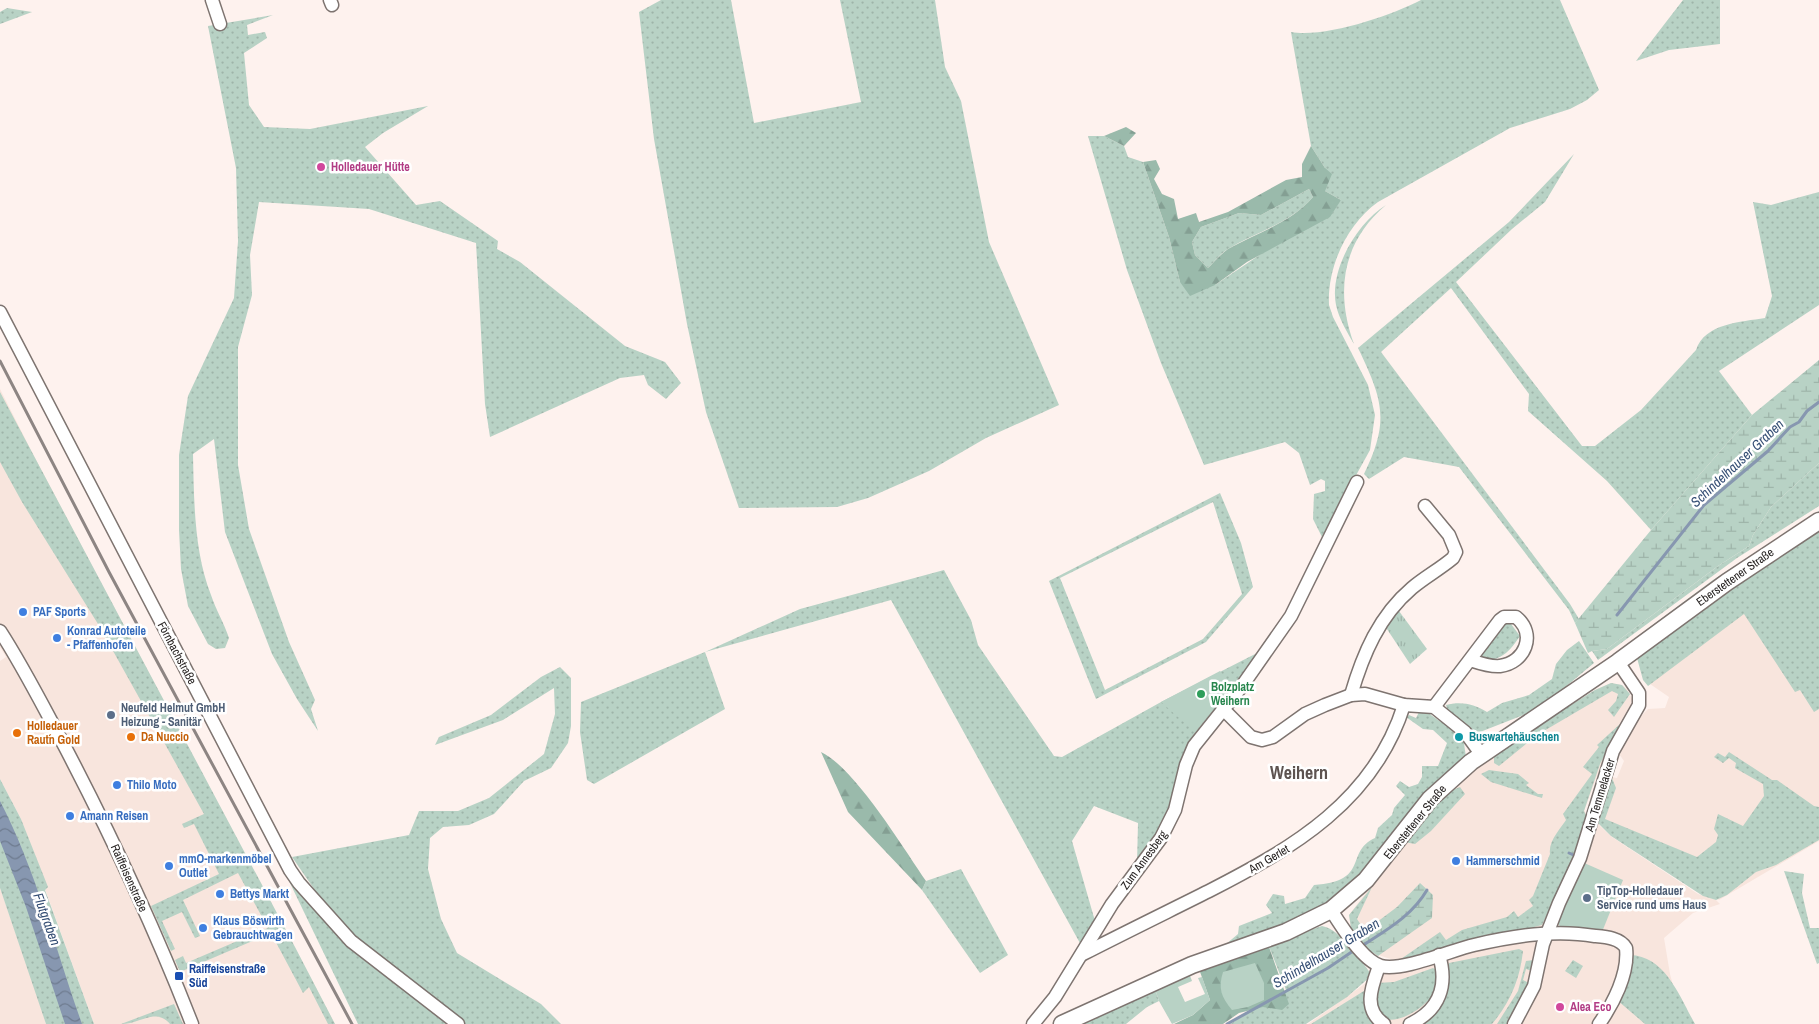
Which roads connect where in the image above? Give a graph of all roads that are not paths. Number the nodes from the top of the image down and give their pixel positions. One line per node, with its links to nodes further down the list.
1 (212, 0): 2 (street)
2 (220, 24)
3 (0, 312): 21 (street, Förnbachstraße)
4 (1357, 482): 13 (street, Zum Annesberg)
5 (1425, 506): 10 (street)
6 (1819, 521): 9 (main road, Eberstettener Straße)
7 (0, 631): 20 (street, Raiffeisenstraße)
8 (1470, 660): 8 (street); 12 (street)
9 (1618, 662): 14 (main road, Eberstettener Straße); 16 (street, Am Temmelacker)
10 (1351, 695): 11 (street); 13 (street)
11 (1404, 705): 12 (street); 17 (street, Am Gerlet)
12 (1434, 707): 14 (street)
13 (1223, 709): 17 (street, Zum Annesberg)
14 (1481, 754): 15 (main road, Eberstettener Straße)
15 (1331, 910): 19 (street); 23 (main road, Eberstettener Straße)
16 (1547, 933): 18 (street); 26 (street, Am Temmelacker); 27 (street)
17 (1082, 954): 22 (street, Zum Annesberg)
18 (1439, 955): 19 (street); 25 (street)
19 (1379, 966): 24 (street)
20 (192, 1024)
21 (458, 1024)
22 (1033, 1024)
23 (1062, 1024)
24 (1384, 1024)
25 (1410, 1024)
26 (1514, 1024)
27 (1599, 1024)

